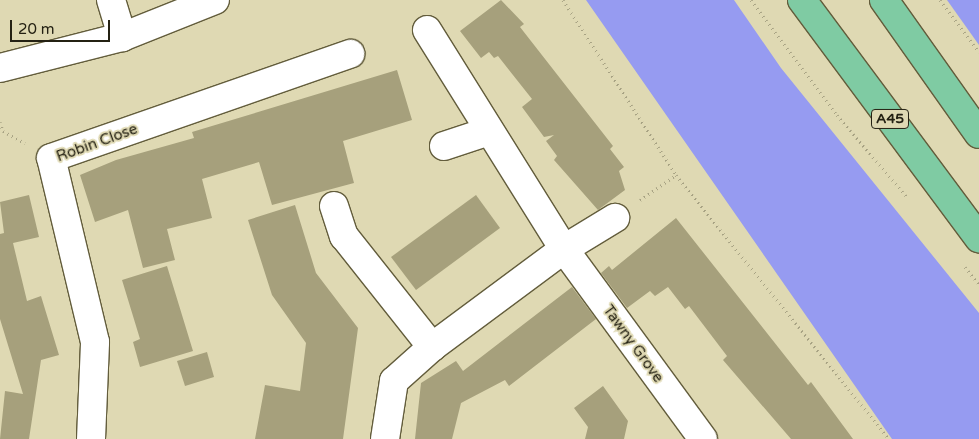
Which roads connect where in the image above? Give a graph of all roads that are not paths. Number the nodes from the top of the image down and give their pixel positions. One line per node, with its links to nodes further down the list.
1 (112, 0): 6 (street)
2 (215, 0): 6 (street)
3 (802, 0): 14 (highway, A45)
4 (884, 0): 10 (highway)
5 (426, 30): 9 (street, Tawny Grove)
6 (122, 37): 8 (street)
7 (337, 64): 17 (street, Robin Close)
8 (0, 68)
9 (489, 131): 11 (street); 15 (street, Tawny Grove)
10 (979, 134)
11 (444, 146)
12 (334, 206): 16 (street)
13 (615, 218): 15 (street)
14 (979, 238)
15 (564, 249): 16 (street); 19 (street, Tawny Grove)
16 (432, 347): 18 (street)
17 (91, 439)
18 (385, 439)
19 (703, 439)

